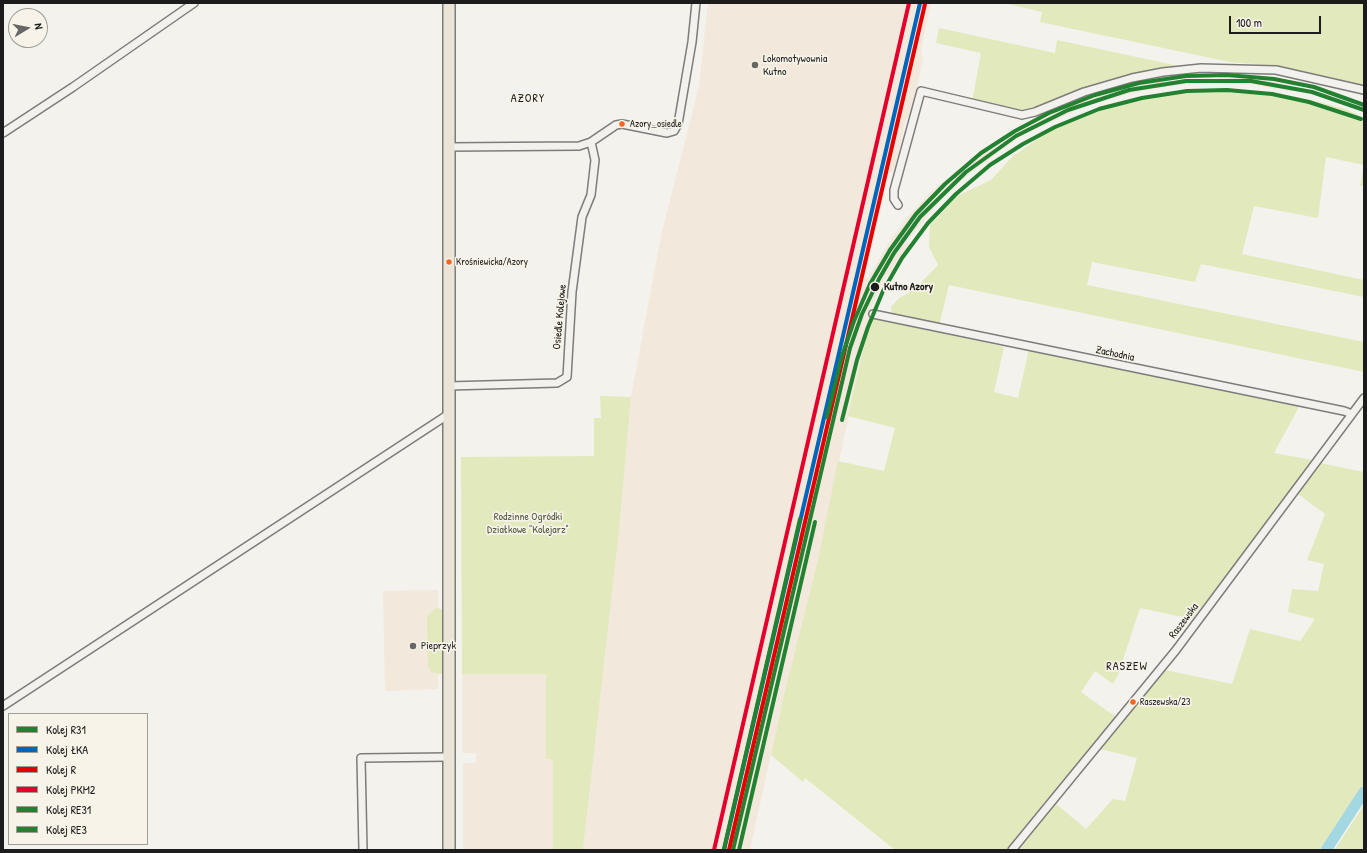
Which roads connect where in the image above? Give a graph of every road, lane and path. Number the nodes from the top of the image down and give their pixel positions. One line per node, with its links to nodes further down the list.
1 (194, 3): 5 (street)
2 (449, 3): 7 (main road)
3 (696, 3): 6 (street)
4 (1364, 90): 8 (street)
5 (3, 133)
6 (591, 142): 7 (street); 10 (street, Osiedle Kolejowe)
7 (449, 147): 10 (main road)
8 (898, 205)
9 (873, 314): 13 (street, Zachodnia)
10 (449, 386): 12 (main road)
11 (1364, 398): 13 (street, Raszewska)
12 (449, 414): 14 (street); 15 (main road)
13 (1352, 414): 18 (street, Raszewska)
14 (3, 706)
15 (449, 757): 16 (street); 17 (main road)
16 (363, 850)
17 (449, 850)
18 (1012, 850)

